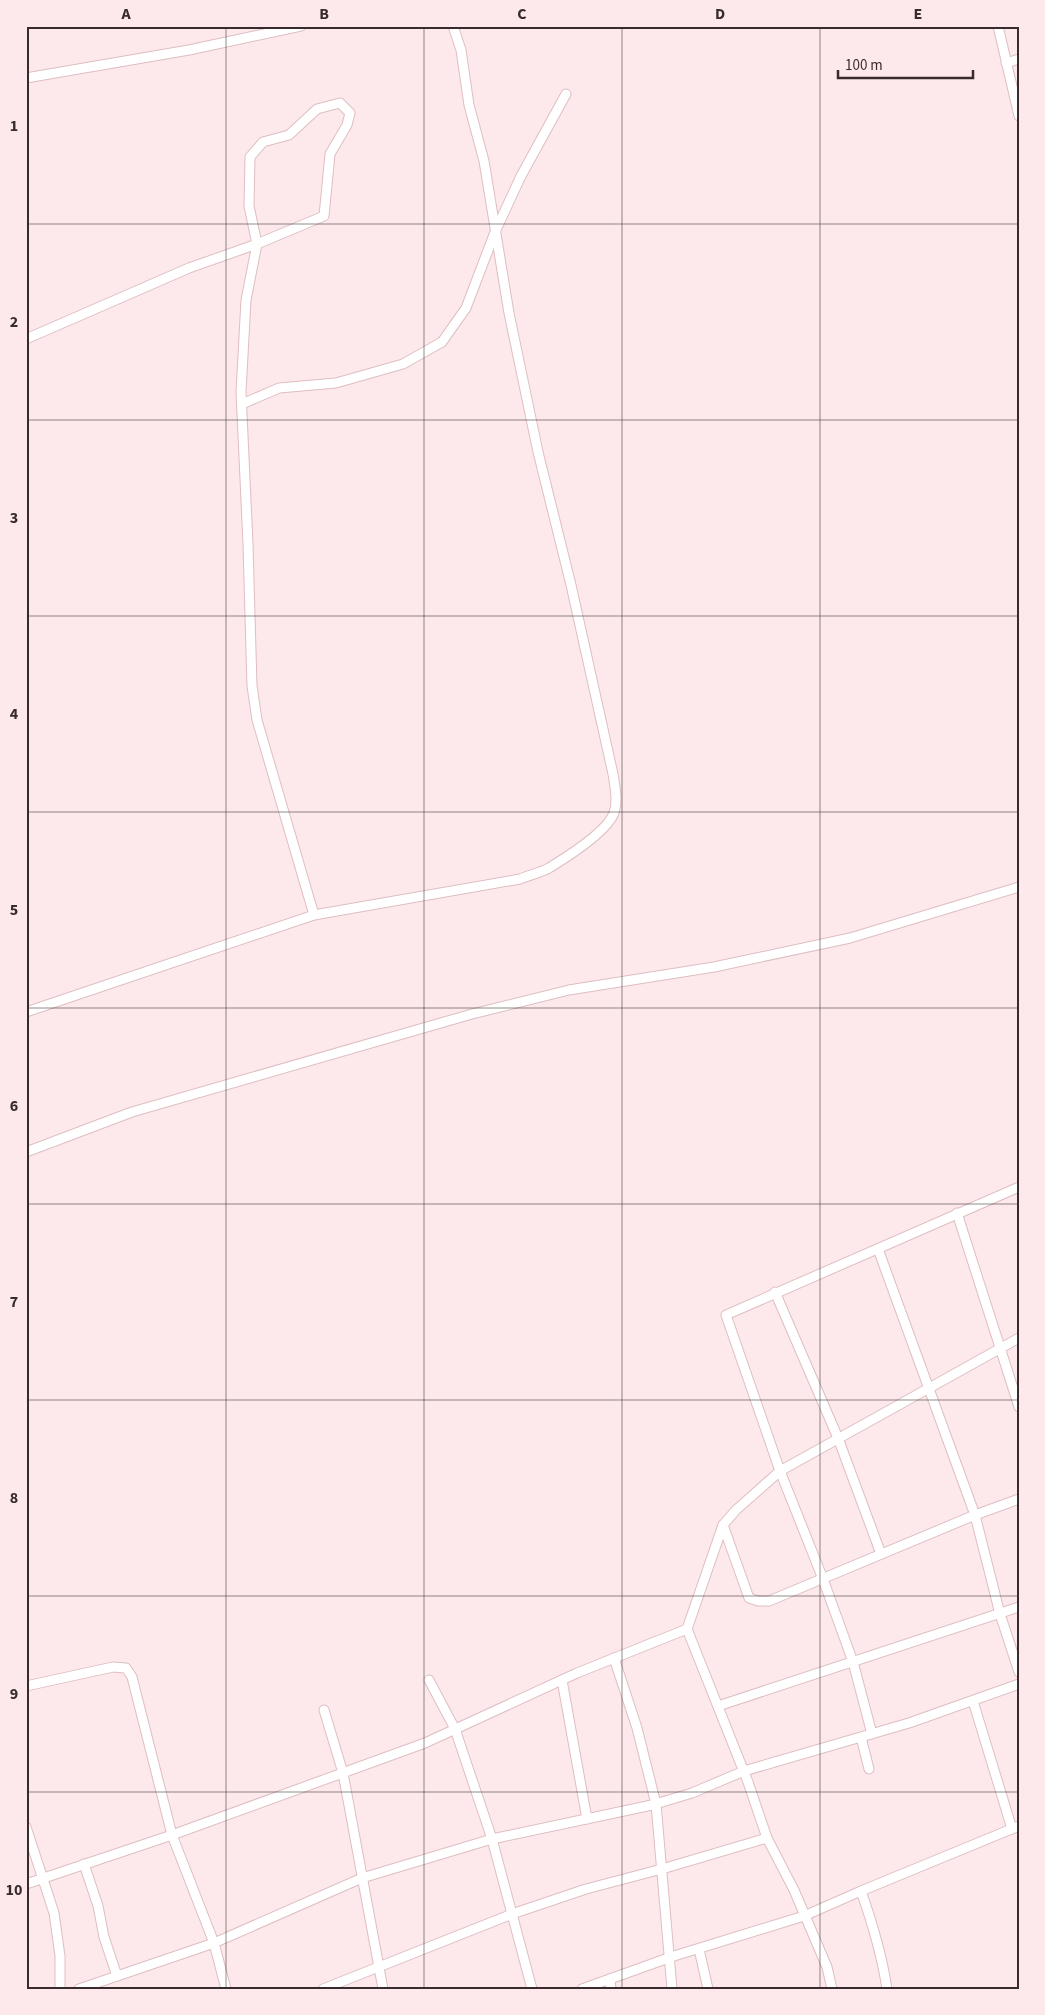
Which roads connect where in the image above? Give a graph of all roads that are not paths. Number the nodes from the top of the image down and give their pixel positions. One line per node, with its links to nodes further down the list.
1 (301, 26): 6 (street)
2 (453, 26): 9 (street)
3 (998, 26): 5 (street)
4 (1019, 59): 5 (street)
5 (1006, 63): 8 (street)
6 (26, 78)
7 (566, 94): 9 (street)
8 (1019, 116)
9 (495, 232): 12 (street); 14 (street)
10 (257, 244): 10 (street); 11 (street); 12 (street)
11 (26, 339)
12 (242, 404): 14 (street)
13 (1019, 887): 16 (street)
14 (314, 915): 15 (street)
15 (26, 1012)
16 (26, 1152)
17 (1019, 1187): 18 (street)
18 (957, 1213): 19 (street); 22 (street)
19 (878, 1249): 20 (street); 23 (street)
20 (775, 1292): 25 (street); 26 (street)
21 (1019, 1338): 22 (street)
22 (1000, 1349): 23 (street); 24 (street)
23 (928, 1388): 25 (street); 28 (street)
24 (1019, 1407)
25 (838, 1438): 26 (street); 30 (street)
26 (780, 1471): 29 (street); 31 (street)
27 (1019, 1499): 28 (street)
28 (976, 1515): 30 (street); 33 (street)
29 (723, 1525): 31 (street); 34 (street)
30 (881, 1554): 31 (street)
31 (823, 1579): 36 (street)
32 (1019, 1607): 33 (street)
33 (1000, 1614): 36 (street); 37 (street)
34 (687, 1629): 35 (street); 43 (street)
35 (614, 1658): 39 (street); 51 (street)
36 (853, 1662): 43 (street); 46 (street)
37 (1019, 1672)
38 (429, 1680): 45 (street)
39 (562, 1680): 45 (street); 52 (street)
40 (1019, 1684): 42 (street)
41 (26, 1686): 55 (street)
42 (973, 1701): 46 (street); 53 (street)
43 (718, 1706): 49 (street)
44 (324, 1710): 50 (street)
45 (455, 1729): 50 (street); 57 (street)
46 (872, 1734): 47 (street)
47 (861, 1737): 48 (street); 49 (street)
48 (869, 1768)
49 (744, 1771): 51 (street); 56 (street)
50 (343, 1773): 55 (street); 60 (street)
51 (656, 1804): 52 (street); 59 (street)
52 (587, 1819): 57 (street)
53 (1016, 1827): 63 (street)
54 (26, 1828): 61 (street)
55 (172, 1835): 58 (street); 66 (street)
56 (767, 1838): 59 (street); 65 (street)
57 (492, 1839): 60 (street); 64 (street)
58 (84, 1864): 61 (street); 70 (street)
59 (662, 1869): 64 (street); 68 (street)
60 (362, 1878): 66 (street); 69 (street)
61 (42, 1879): 62 (street); 72 (street)
62 (26, 1884)
63 (861, 1891): 65 (street); 83 (street)
64 (512, 1914): 69 (street); 77 (street)
65 (804, 1916): 67 (street); 82 (street)
66 (214, 1943): 70 (street); 74 (street)
67 (699, 1949): 68 (street); 81 (street)
68 (670, 1957): 71 (street); 80 (street)
69 (379, 1968): 75 (street); 76 (street)
70 (117, 1976): 73 (street)
71 (610, 1979): 78 (street); 79 (street)
72 (60, 1989)
73 (79, 1989)
74 (226, 1989)
75 (323, 1989)
76 (383, 1989)
77 (532, 1989)
78 (582, 1989)
79 (611, 1989)
80 (672, 1989)
81 (708, 1989)
82 (832, 1989)
83 (887, 1989)

